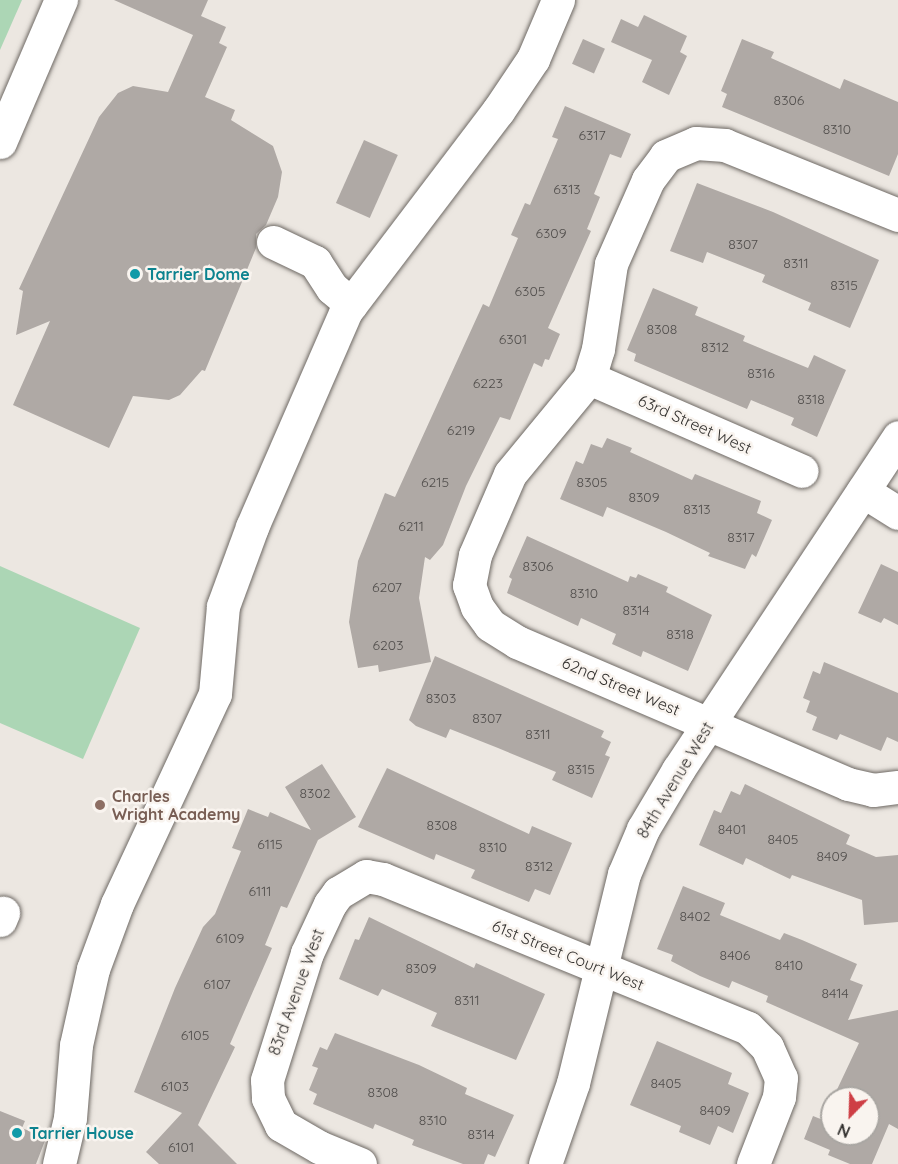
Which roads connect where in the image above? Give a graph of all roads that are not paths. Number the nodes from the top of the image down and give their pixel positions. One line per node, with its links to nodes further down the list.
1 (61, 0): 3 (street)
2 (558, 0): 6 (street)
3 (0, 142)
4 (898, 215): 7 (street)
5 (273, 242): 6 (street)
6 (351, 304): 16 (street)
7 (589, 378): 9 (street, 63rd Street West); 12 (street, 62nd Street West)
8 (898, 437): 10 (street, 84th Avenue West)
9 (802, 471)
10 (863, 491): 11 (street); 12 (street, 84th Avenue West)
11 (898, 513)
12 (709, 723): 13 (street, 62nd Street West); 15 (street, 84th Avenue West)
13 (898, 787)
14 (354, 881): 15 (street, 61st Street Court West); 17 (street, 83rd Avenue West)
15 (601, 969): 18 (street, 84th Avenue West); 19 (street, 61st Street Court West)
16 (59, 1164)
17 (360, 1164)
18 (545, 1164)
19 (753, 1164)

